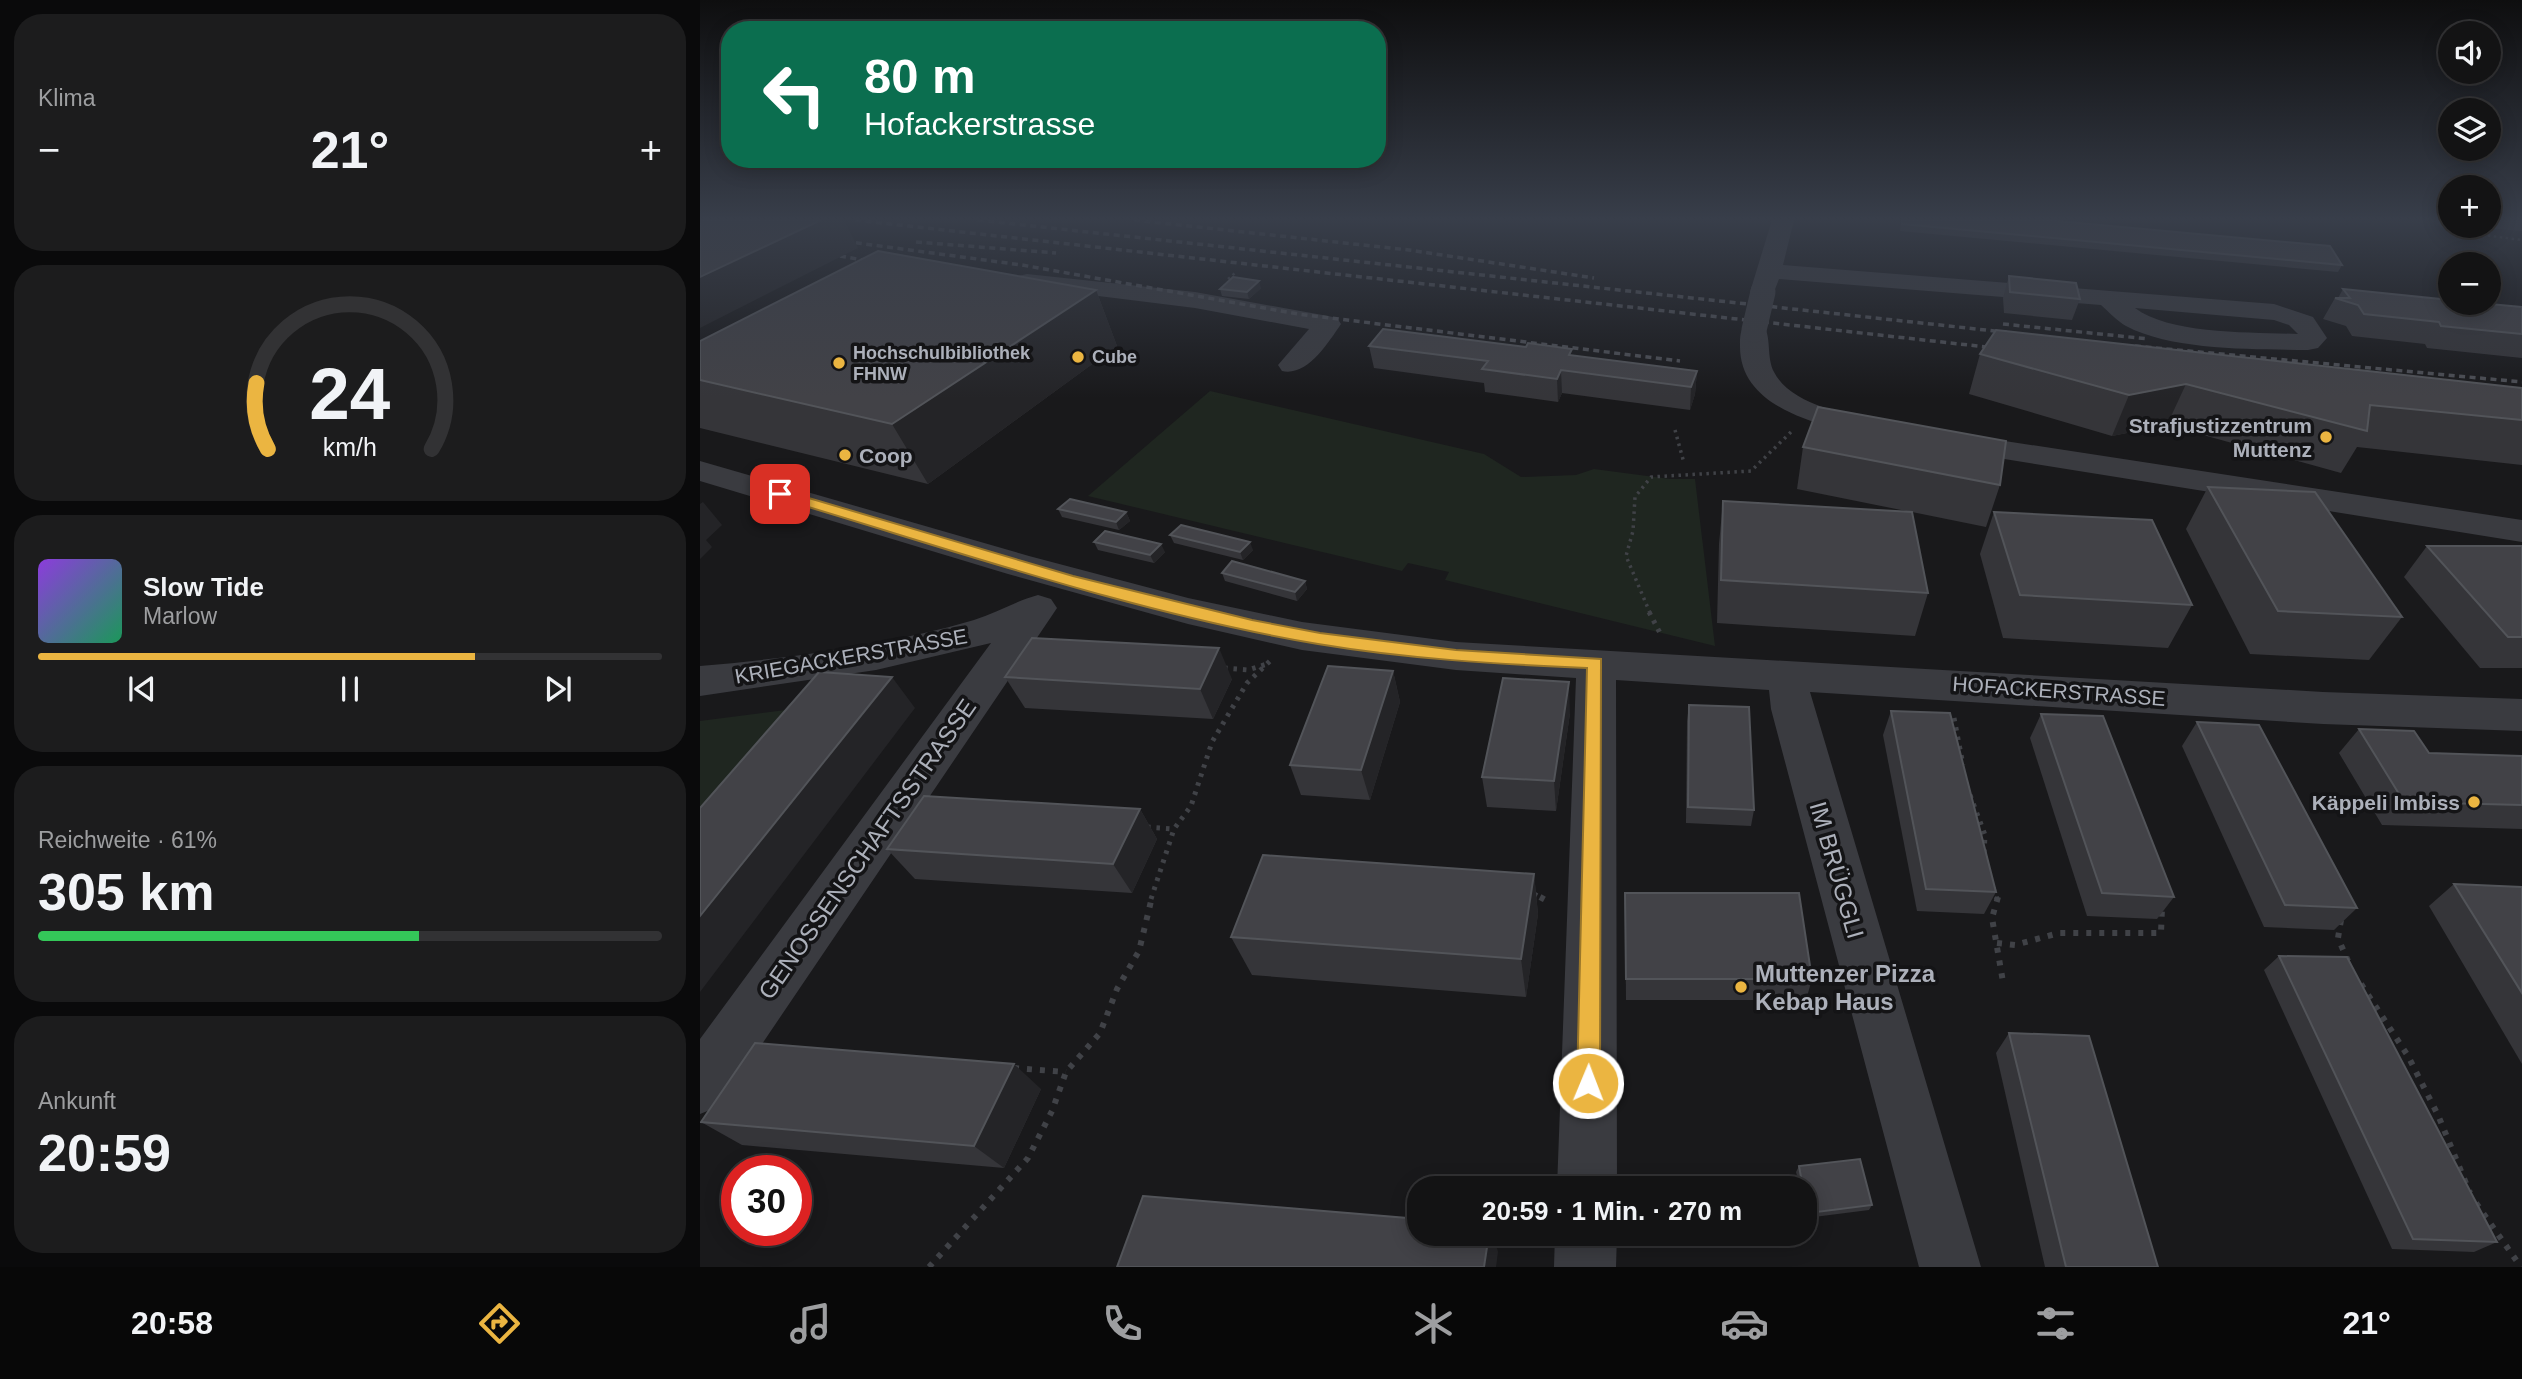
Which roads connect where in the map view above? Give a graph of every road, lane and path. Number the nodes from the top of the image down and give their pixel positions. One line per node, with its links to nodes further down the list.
1 (1010, 279): 5 (street)
2 (1767, 279): 10 (street, bridge)
3 (1852, 279): 4 (street)
4 (2108, 298): 4 (street)
5 (1292, 365)
6 (1797, 427): 13 (path)
7 (1675, 430): 8 (path)
8 (1684, 463)
9 (700, 471): 11 (street, HOFACKERSTRASSE)
10 (2522, 531)
11 (1072, 580): 12 (street, KRIEGACKERSTRASSE); 14 (street, HOFACKERSTRASSE)
12 (1033, 612): 18 (street, KRIEGACKERSTRASSE); 35 (street, GENOSSENSCHAFTSSTRASSE)
13 (1660, 633)
14 (1276, 648): 15 (street, HOFACKERSTRASSE); 16 (path); 24 (path)
15 (1596, 663): 17 (street, HOFACKERSTRASSE); 30 (street)
16 (1222, 668)
17 (1787, 675): 19 (street, HOFACKERSTRASSE); 40 (street, IM BRÜGGLI)
18 (700, 681)
19 (1947, 684): 20 (street, HOFACKERSTRASSE); 21 (path)
20 (2522, 715)
21 (1962, 772)
22 (1966, 788): 25 (path)
23 (1134, 827): 24 (path)
24 (1174, 829): 34 (path)
25 (1984, 859)
26 (1988, 880): 31 (path)
27 (1525, 889): 30 (path)
28 (2160, 901): 31 (path)
29 (2337, 906): 41 (path)
30 (1591, 925): 36 (street)
31 (1997, 943): 32 (path)
32 (2003, 982)
33 (998, 1067): 34 (path)
34 (1066, 1072): 38 (path)
35 (700, 1086)
36 (1587, 1176)
37 (1586, 1246): 39 (street)
38 (929, 1267)
39 (1585, 1267)
40 (1950, 1267)
41 (2521, 1267)

